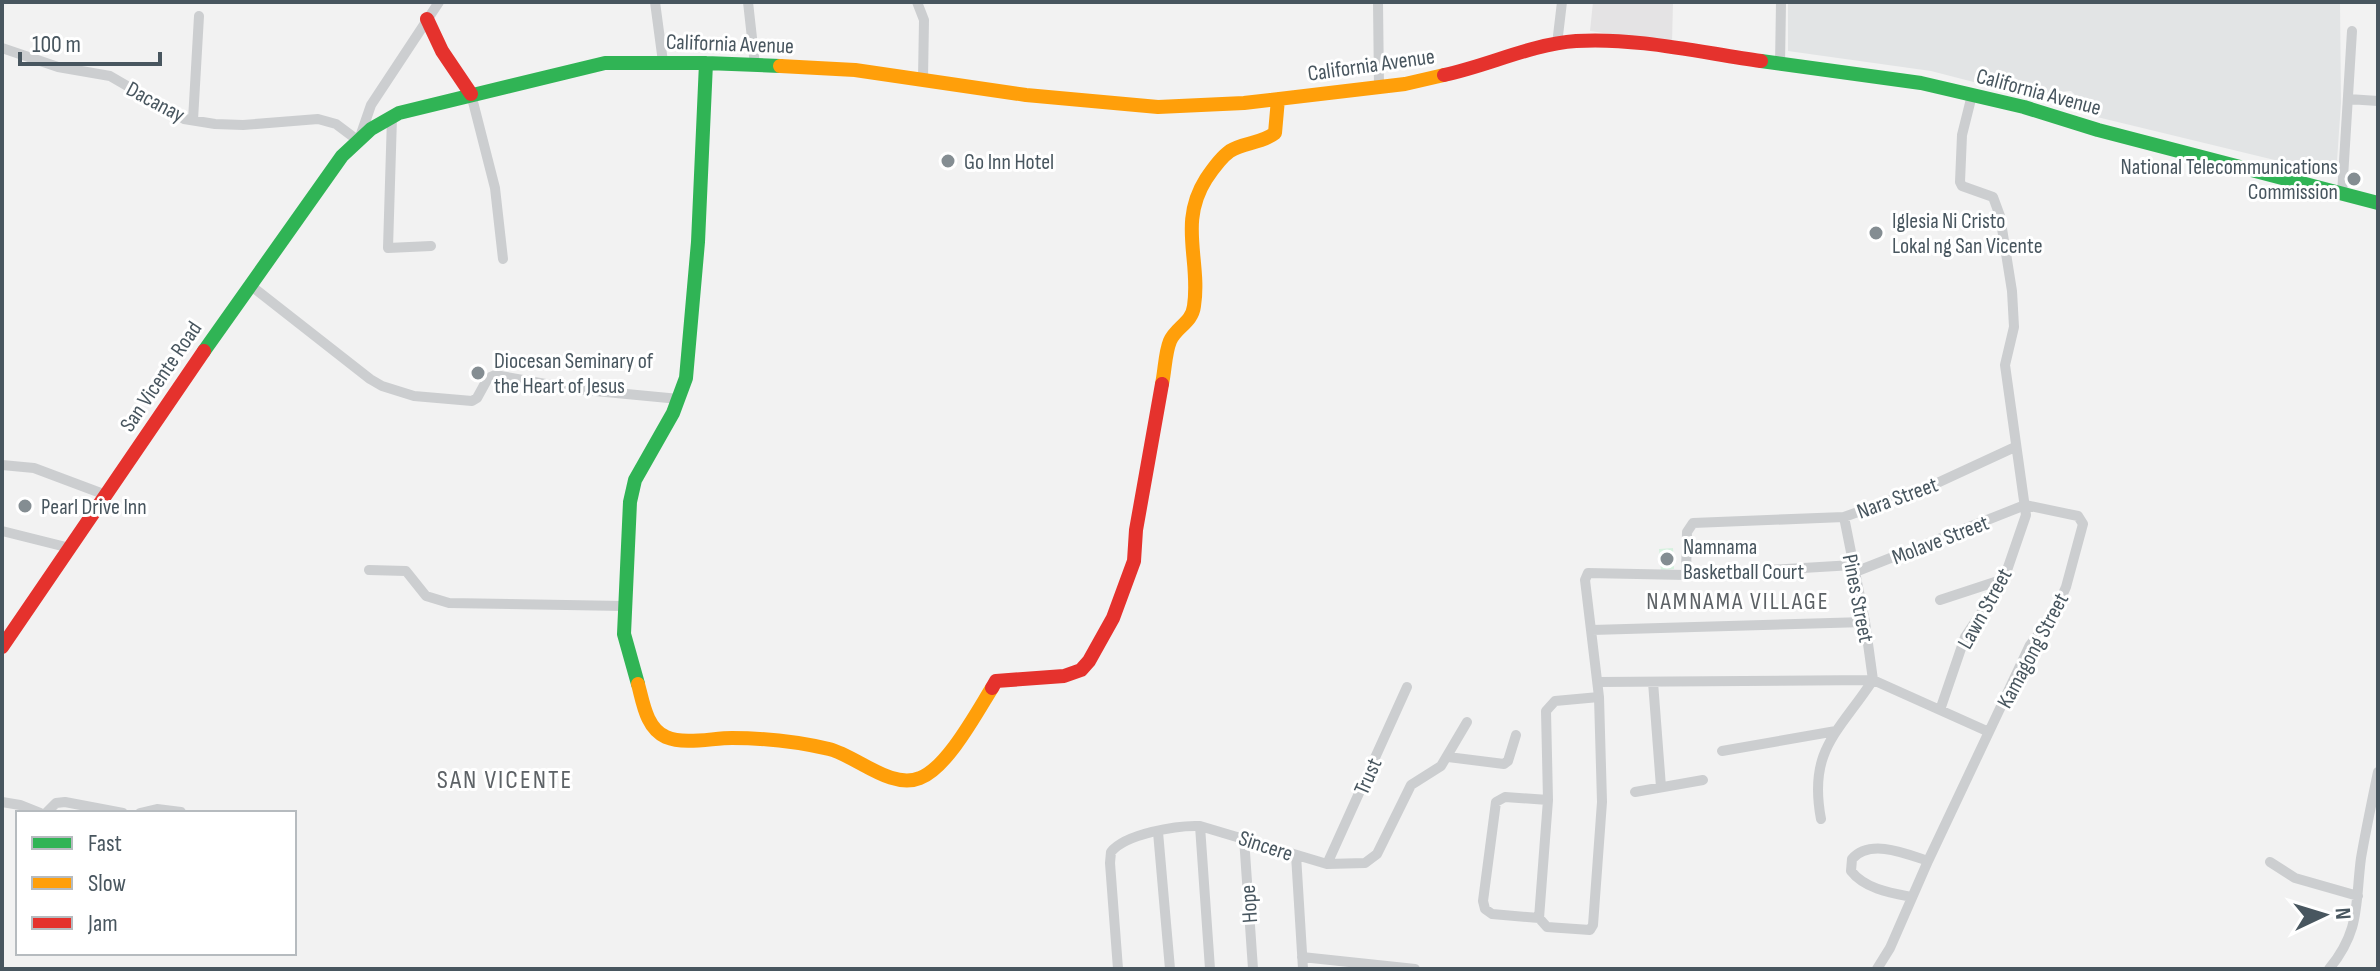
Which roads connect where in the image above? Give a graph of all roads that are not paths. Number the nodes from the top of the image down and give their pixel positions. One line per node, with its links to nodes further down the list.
1 (439, 2): 9 (street)
2 (655, 2): 13 (street)
3 (748, 2): 15 (street)
4 (917, 2): 17 (street)
5 (1378, 2): 18 (street)
6 (1562, 2): 11 (street)
7 (1781, 2): 16 (street)
8 (199, 16): 25 (street)
9 (427, 19): 19 (street); 26 (street)
10 (2352, 31): 22 (street)
11 (1557, 44): 16 (street, California Avenue); 18 (street, California Avenue)
12 (2, 48): 25 (street, Dacanay)
13 (663, 62): 14 (street, California Avenue); 19 (street, California Avenue)
14 (706, 63): 15 (street, California Avenue); 32 (street)
15 (755, 65): 17 (street, California Avenue)
16 (1780, 65): 20 (street, California Avenue)
17 (923, 78): 21 (street, California Avenue)
18 (1379, 87): 21 (street, California Avenue)
19 (471, 94): 24 (street, California Avenue); 30 (street)
20 (1972, 95): 27 (street, California Avenue); 33 (street)
21 (1278, 99): 45 (street)
22 (2348, 99): 23 (street); 27 (street)
23 (2378, 101)
24 (392, 117): 26 (street, California Avenue); 29 (street)
25 (193, 120): 26 (street, Dacanay)
26 (359, 137): 31 (street, San Vicente Road)
27 (2342, 194): 28 (street, California Avenue)
28 (2378, 203)
29 (431, 246)
30 (503, 259)
31 (250, 285): 32 (street); 35 (street, San Vicente Road)
32 (679, 399): 45 (street)
33 (2015, 447): 36 (street); 37 (street, Nara Street)
34 (2, 465): 35 (street)
35 (106, 495): 39 (street, San Vicente Road)
36 (2025, 505): 40 (street, Molave Street); 43 (street, Lawn Street); 57 (street, Kamagong Street)
37 (1844, 517): 40 (street, Pines Street); 42 (street, Nara Street)
38 (2, 531): 39 (street)
39 (70, 548): 48 (street, San Vicente Road)
40 (1854, 568): 42 (street, Molave Street); 46 (street, Pines Street)
41 (369, 570): 45 (street)
42 (1686, 575): 47 (street)
43 (2004, 579): 44 (street); 54 (street, Lawn Street)
44 (1940, 600)
45 (624, 606)
46 (1865, 622): 47 (street); 49 (street, Pines Street)
47 (1592, 630): 50 (street)
48 (2, 647)
49 (1873, 680): 51 (street); 54 (street); 56 (street)
50 (1598, 682): 51 (street); 53 (street)
51 (1653, 682): 63 (street)
52 (1407, 687): 80 (street, Trust)
53 (1599, 697): 65 (street); 83 (street)
54 (1940, 710): 57 (street)
55 (1467, 722): 60 (street, Sincere)
56 (1836, 731): 59 (street); 73 (street)
57 (1989, 732): 78 (street, Kamagong Street)
58 (1516, 735): 60 (street)
59 (1722, 751)
60 (1448, 757): 80 (street, Sincere)
61 (2378, 772): 66 (street)
62 (1703, 780): 63 (street)
63 (1661, 787): 64 (street)
64 (1635, 792)
65 (1548, 800): 83 (street); 83 (street)
66 (2375, 800): 81 (street)
67 (2, 802): 68 (street)
68 (35, 811)
69 (48, 811): 70 (street)
70 (112, 811)
71 (148, 811): 72 (street)
72 (173, 811)
73 (1821, 819)
74 (1200, 826): 75 (street, Sincere); 76 (street, Sincere); 87 (street)
75 (1158, 832): 85 (street, Sincere); 86 (street)
76 (1244, 838): 77 (street, Sincere); 88 (street, Hope)
77 (1296, 855): 80 (street, Sincere); 84 (street)
78 (1928, 861): 82 (street, Kamagong Street); 82 (street)
79 (2270, 862): 81 (street)
80 (1327, 864)
81 (2358, 896): 92 (street)
82 (1912, 897): 91 (street, Kamagong Street)
83 (1539, 918)
84 (1302, 957): 89 (street); 90 (street)
85 (1118, 969)
86 (1170, 969)
87 (1210, 969)
88 (1253, 969)
89 (1303, 969)
90 (1415, 969)
91 (1877, 969)
92 (2329, 969)

